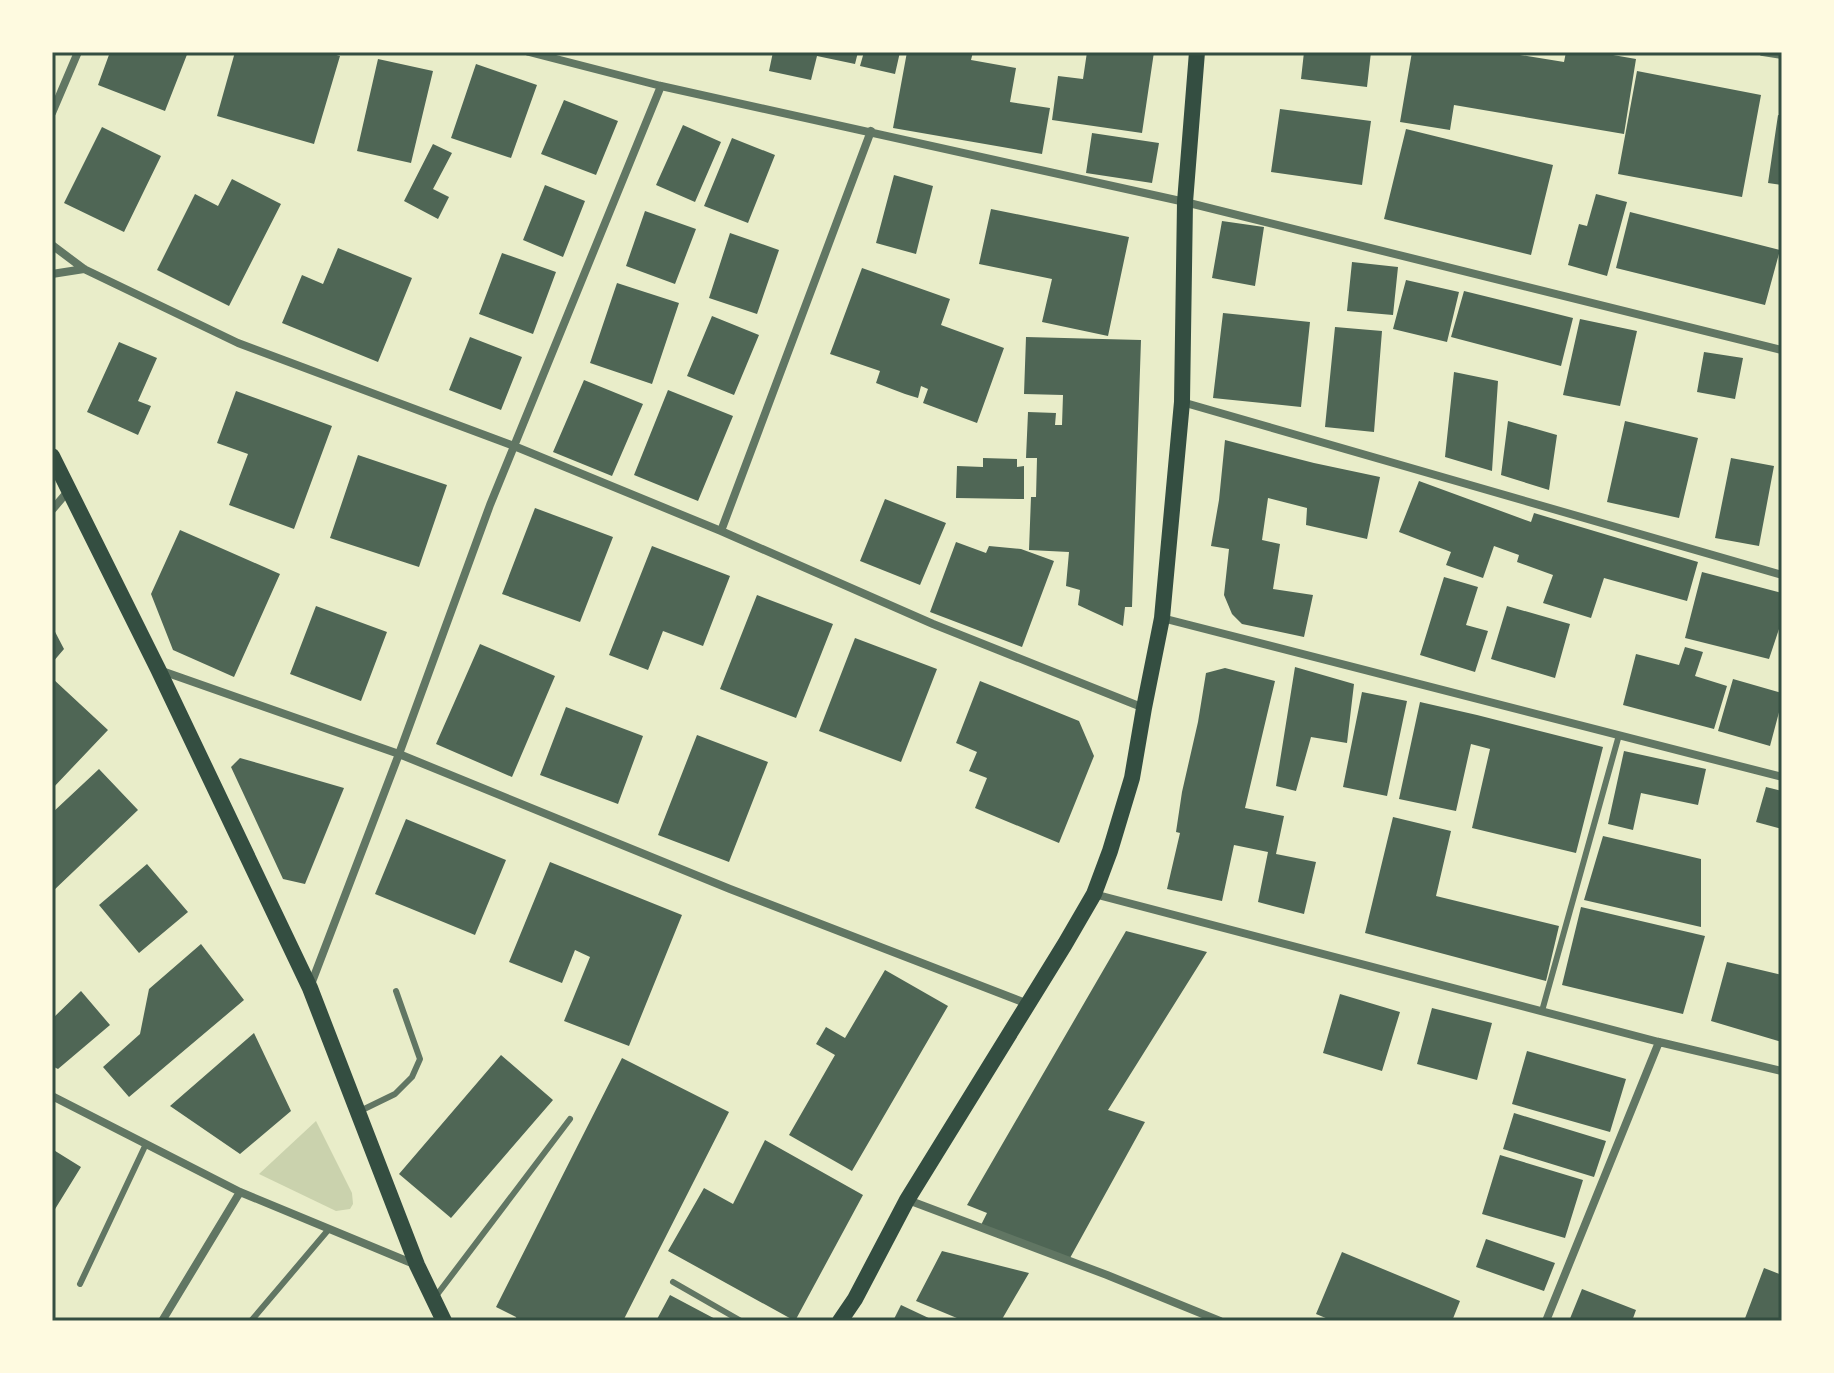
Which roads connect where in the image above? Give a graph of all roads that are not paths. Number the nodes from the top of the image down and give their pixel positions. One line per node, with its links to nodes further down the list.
1 (78, 52): 7 (street)
2 (529, 52): 6 (street)
3 (1197, 52): 9 (main road)
4 (1763, 52): 5 (street)
5 (1782, 55)
6 (661, 86): 8 (street); 15 (street)
7 (52, 113)
8 (871, 131): 9 (street); 19 (street)
9 (1185, 202): 13 (street); 14 (main road)
10 (52, 245): 11 (street)
11 (84, 269): 12 (street); 15 (street)
12 (52, 274)
13 (1782, 350)
14 (1182, 402): 20 (street); 21 (main road)
15 (514, 446): 19 (street); 25 (street)
16 (52, 456): 17 (main road)
17 (69, 489): 18 (street); 22 (main road)
18 (52, 510)
19 (721, 531): 23 (street)
20 (1782, 575)
21 (1162, 618): 23 (main road); 24 (street)
22 (158, 669): 25 (street); 28 (main road)
23 (1144, 708): 27 (main road)
24 (1619, 735): 26 (street); 31 (lane)
25 (399, 754): 28 (street); 30 (street)
26 (1782, 777)
27 (1094, 894): 30 (main road); 31 (street)
28 (310, 988): 35 (main road)
29 (396, 991): 35 (lane)
30 (1028, 1004): 39 (main road)
31 (1542, 1011): 32 (street)
32 (1659, 1042): 33 (street); 53 (street)
33 (1782, 1071)
34 (52, 1096): 37 (street)
35 (358, 1112): 41 (main road)
36 (570, 1119): 44 (lane)
37 (146, 1144): 38 (street); 43 (lane)
38 (240, 1192): 40 (street); 46 (street)
39 (907, 1200): 45 (main road); 52 (street)
40 (329, 1229): 41 (street); 47 (lane)
41 (417, 1265): 44 (main road)
42 (673, 1282): 49 (lane)
43 (80, 1284)
44 (433, 1299): 48 (main road)
45 (855, 1299): 50 (main road); 51 (main road)
46 (162, 1321)
47 (251, 1321)
48 (444, 1321)
49 (741, 1321)
50 (840, 1321)
51 (847, 1321)
52 (1220, 1321)
53 (1546, 1321)

